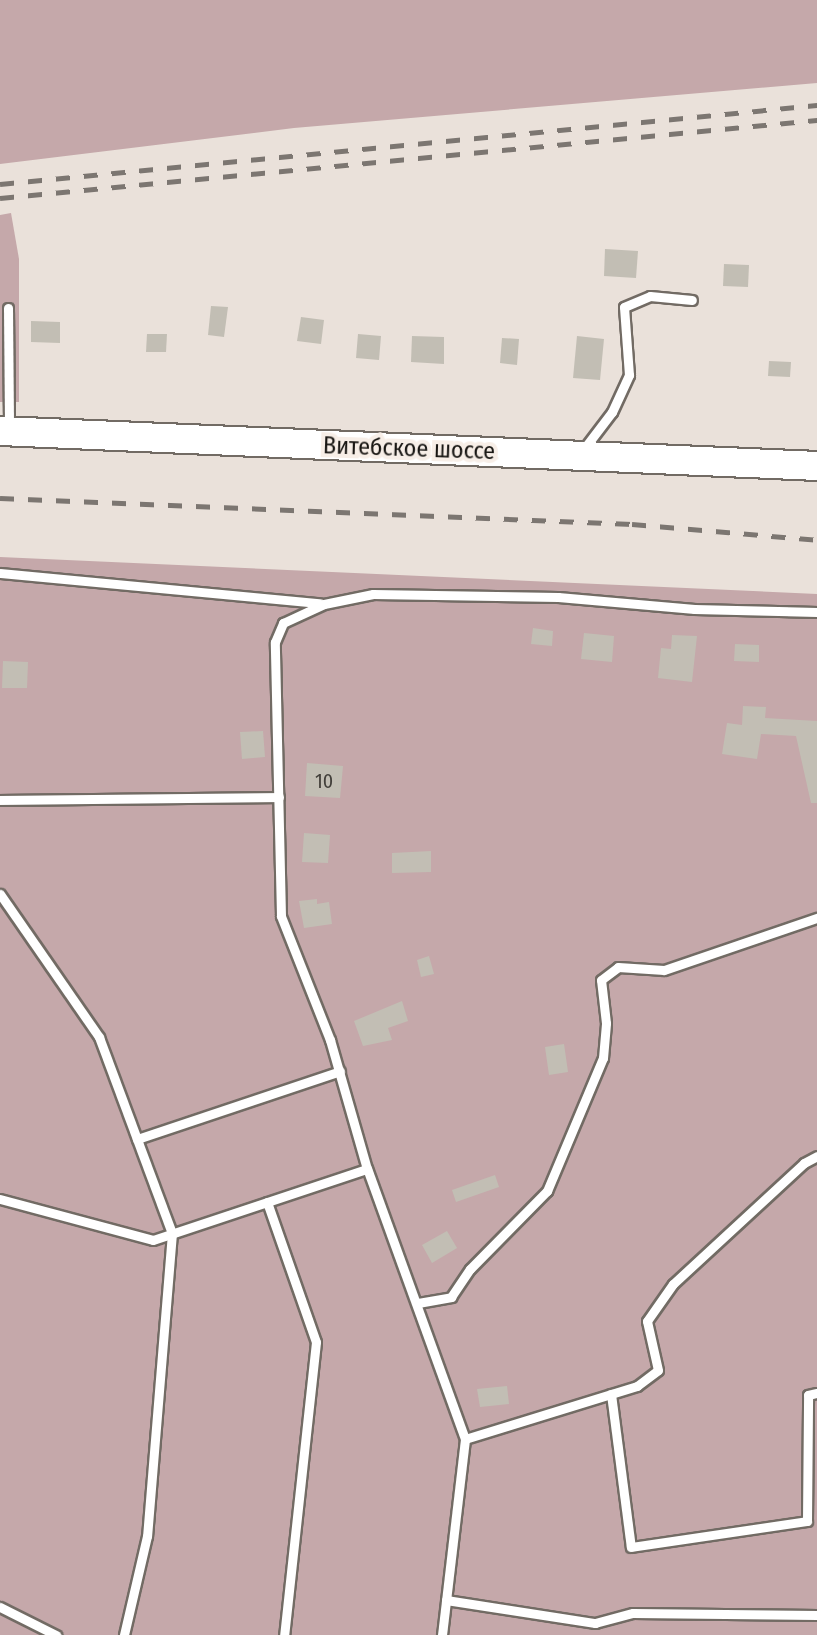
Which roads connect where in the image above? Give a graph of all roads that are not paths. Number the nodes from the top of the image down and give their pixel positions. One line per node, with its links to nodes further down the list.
1 (692, 300): 4 (lane)
2 (8, 308): 3 (lane)
3 (4, 432): 4 (main road, Витебское шоссе)
4 (578, 456): 5 (main road, Витебское шоссе)
5 (817, 466)
6 (0, 573): 7 (lane)
7 (324, 604): 8 (lane); 9 (lane)
8 (817, 612)
9 (279, 797): 10 (lane); 13 (lane)
10 (0, 800)
11 (0, 894): 14 (lane)
12 (817, 918): 20 (lane)
13 (340, 1071): 14 (lane); 16 (lane)
14 (137, 1139): 19 (lane)
15 (817, 1156): 22 (lane)
16 (367, 1169): 18 (lane); 20 (lane)
17 (0, 1199): 19 (lane)
18 (267, 1202): 19 (lane); 29 (lane)
19 (172, 1233): 28 (lane)
20 (418, 1303): 23 (lane)
21 (817, 1393): 22 (lane)
22 (611, 1394): 23 (lane)
23 (465, 1439): 24 (lane)
24 (446, 1600): 26 (lane); 30 (lane)
25 (0, 1607): 27 (lane)
26 (817, 1615)
27 (56, 1635)
28 (124, 1635)
29 (284, 1635)
30 (442, 1635)

